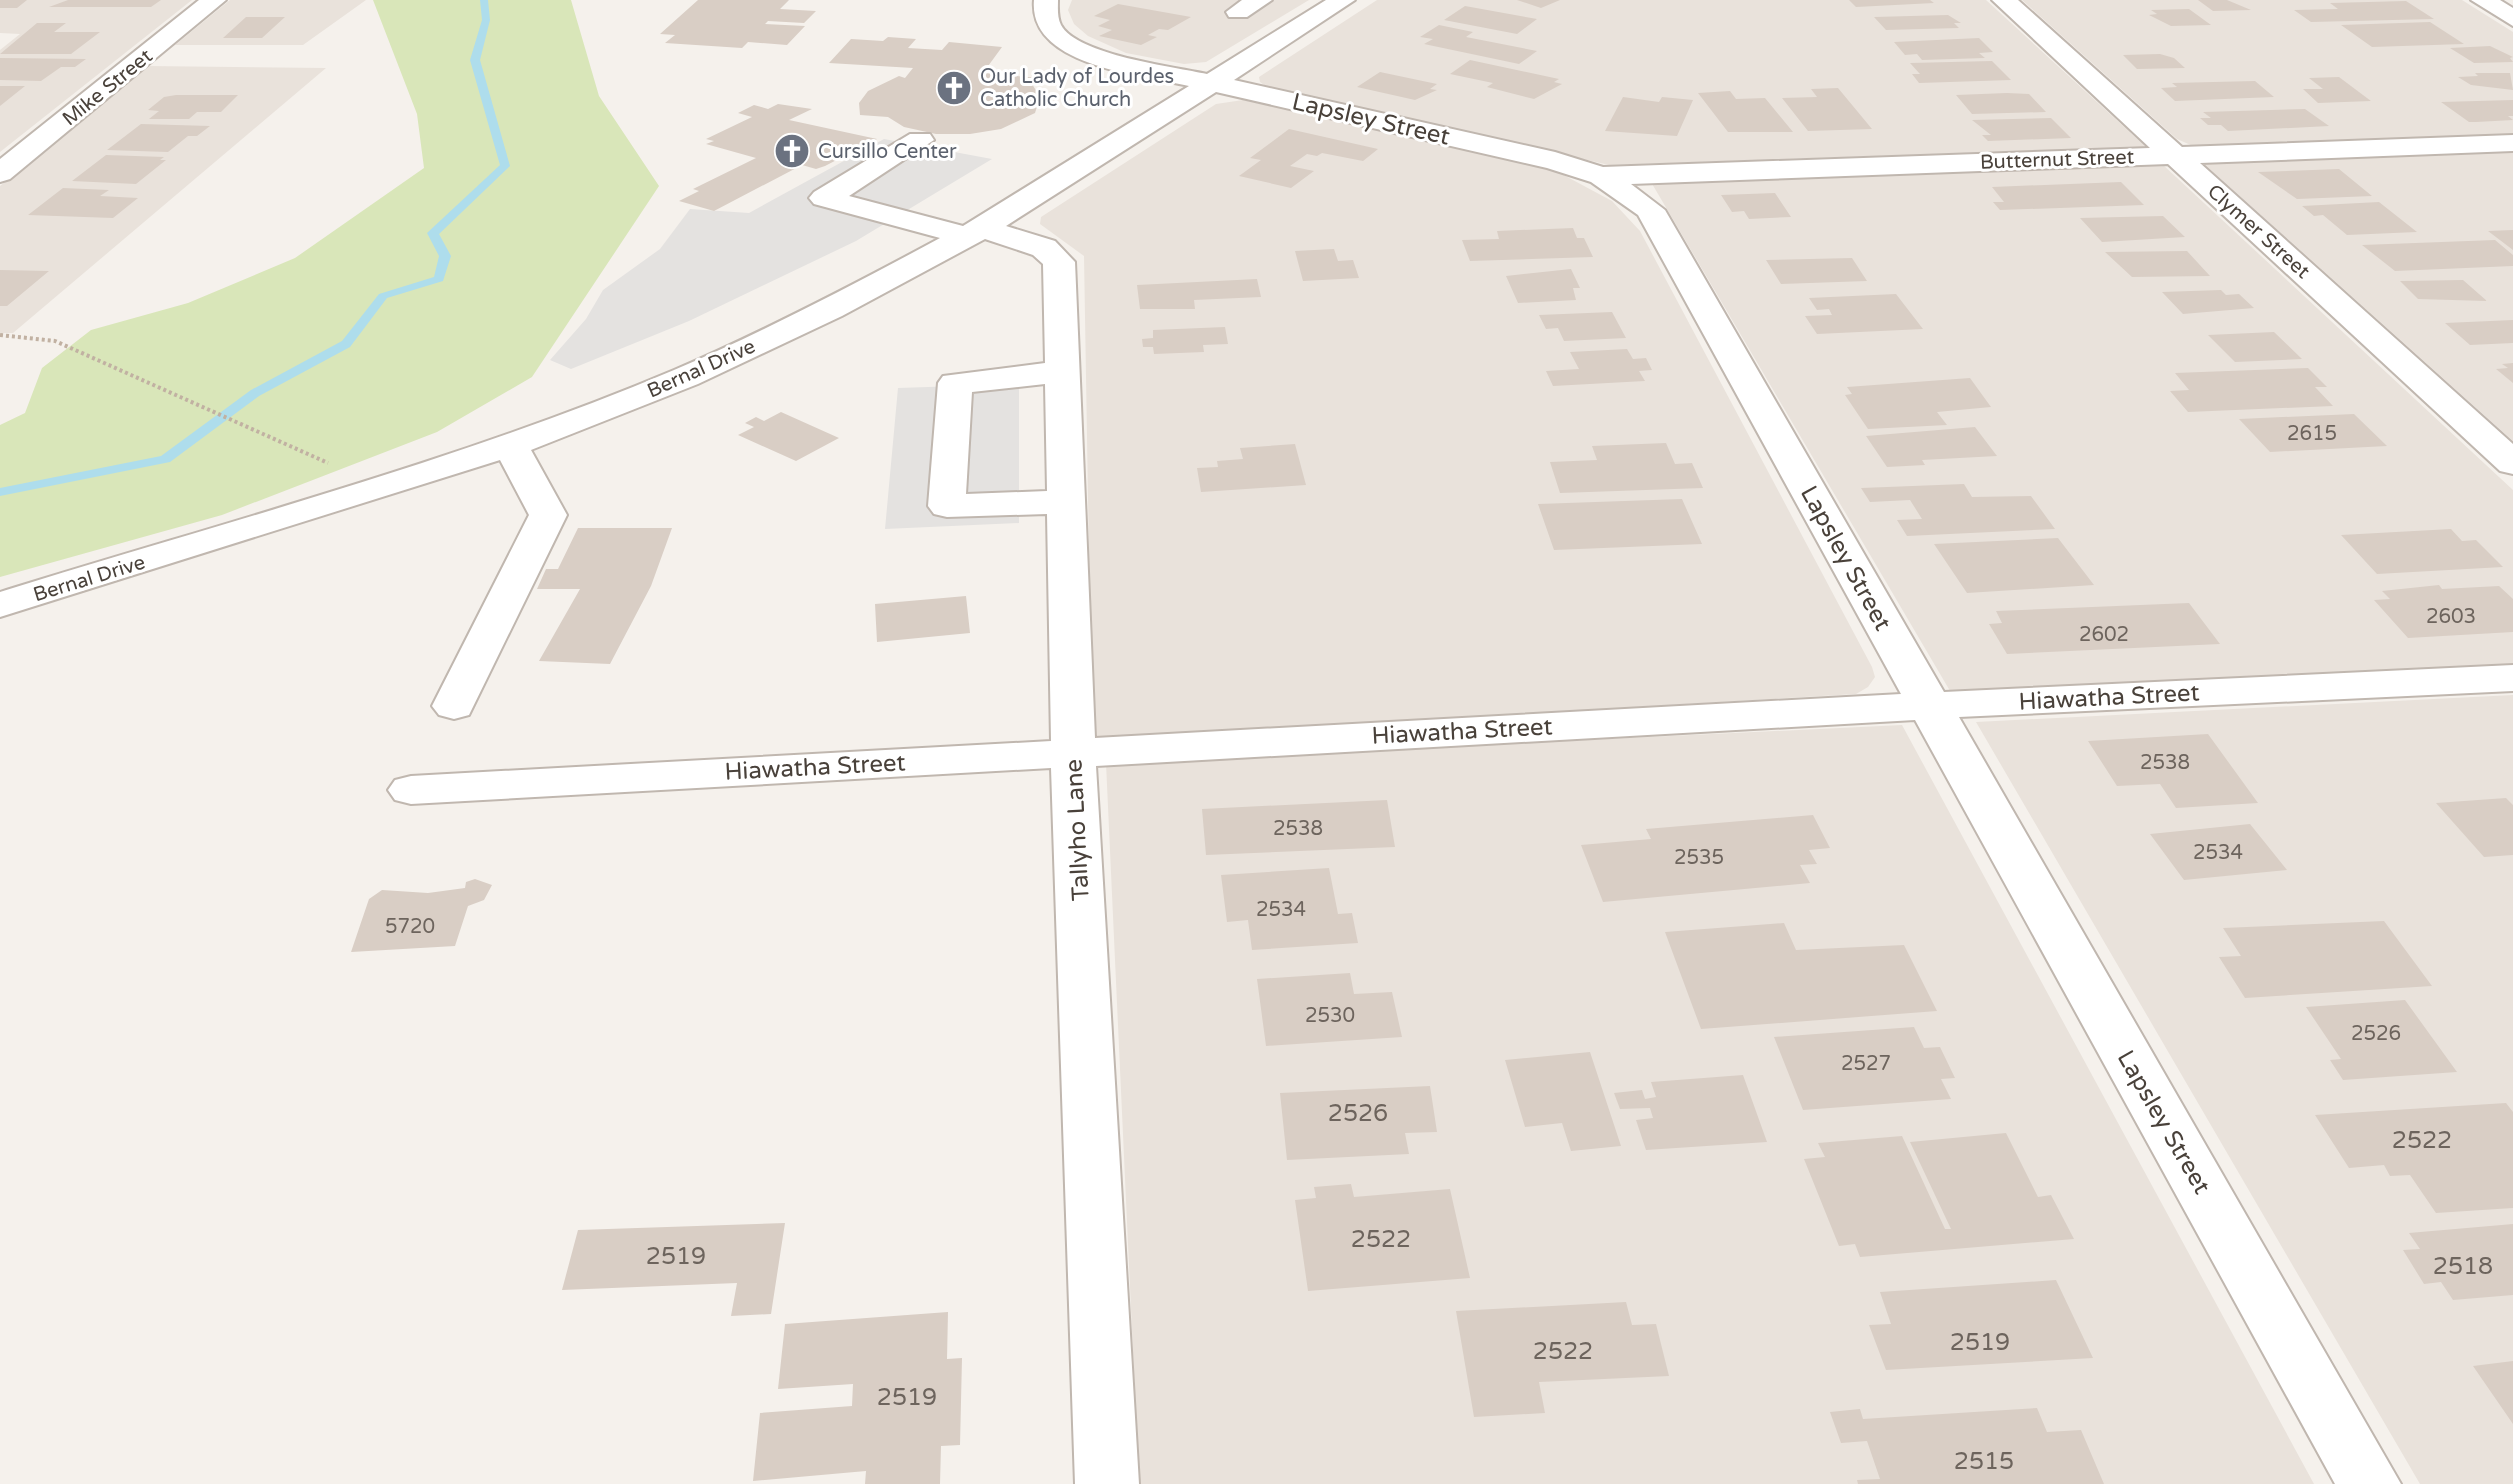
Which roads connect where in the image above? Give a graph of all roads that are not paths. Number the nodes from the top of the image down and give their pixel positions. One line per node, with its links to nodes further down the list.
1 (214, 0): 14 (street, Mike Street)
2 (1046, 0): 10 (street, Lapsley Street)
3 (1260, 0): 8 (street)
4 (1291, 0): 7 (street)
5 (2004, 0): 13 (street, Clymer Street)
6 (2483, 0): 9 (street)
7 (1337, 3): 10 (street, Bernal Drive)
8 (1238, 12)
9 (2513, 19)
10 (1210, 83): 15 (street, Lapsley Street); 16 (street, Bernal Drive)
11 (920, 140): 16 (street, Tallyho Lane)
12 (2513, 143): 13 (street, Butternut Street)
13 (2175, 154): 15 (street, Butternut Street); 19 (street, Clymer Street)
14 (0, 173)
15 (1601, 176): 24 (street, Lapsley Street)
16 (974, 232): 17 (street, Tallyho Lane); 18 (street, Bernal Drive)
17 (1061, 372): 20 (street, Tallyho Lane); 20 (street)
18 (510, 445): 21 (street, Bernal Drive); 23 (street)
19 (2513, 463)
20 (1066, 502): 25 (street, Tallyho Lane)
21 (0, 605)
22 (2513, 678): 24 (street, Hiawatha Street)
23 (454, 706)
24 (1928, 706): 25 (street, Hiawatha Street); 28 (street, Lapsley Street)
25 (1073, 753): 26 (street, Hiawatha Street); 27 (street, Tallyho Lane)
26 (411, 790)
27 (1107, 1484)
28 (2369, 1484)

